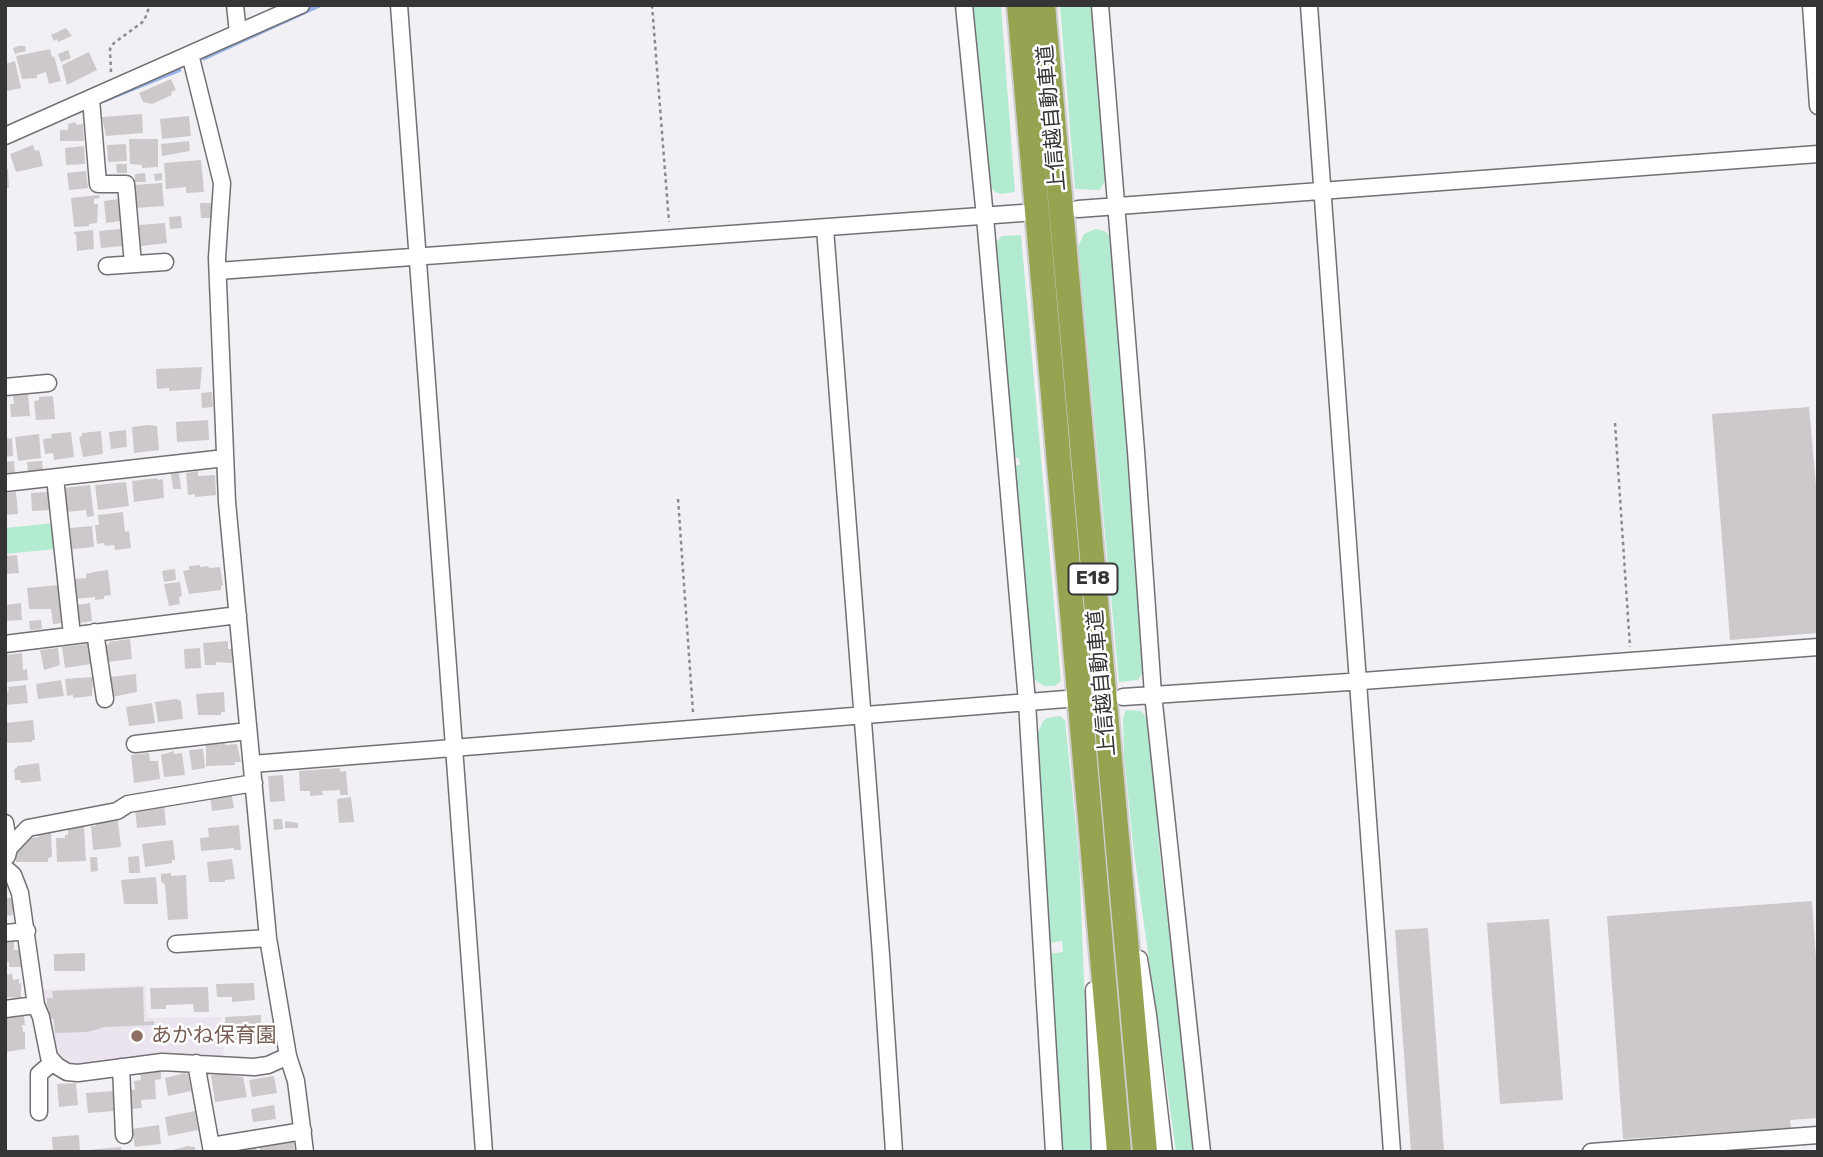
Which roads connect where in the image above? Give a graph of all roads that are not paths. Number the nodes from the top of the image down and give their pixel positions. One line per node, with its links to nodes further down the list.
1 (235, 5): 11 (street)
2 (301, 5): 10 (street)
3 (400, 5): 23 (street)
4 (964, 5): 21 (street)
5 (1019, 5): 50 (highway, 上信越自動車道 / E18)
6 (1043, 5): 50 (highway, 上信越自動車道 / E18)
7 (1100, 5): 18 (street)
8 (1309, 5): 17 (street)
9 (1811, 5): 14 (street)
10 (284, 9): 11 (street)
11 (239, 33): 12 (street)
12 (190, 54): 13 (street); 27 (street)
13 (91, 99): 15 (street); 25 (street)
14 (1818, 106)
15 (5, 136)
16 (1818, 154): 17 (street)
17 (1321, 191): 18 (street); 38 (street)
18 (1116, 207): 19 (street); 39 (street)
19 (1078, 209)
20 (1022, 213): 21 (street)
21 (985, 217): 22 (street); 43 (street)
22 (825, 228): 23 (street); 44 (street)
23 (418, 258): 27 (street); 47 (street)
24 (165, 262): 25 (street)
25 (133, 264): 26 (street)
26 (107, 266)
27 (218, 271): 30 (street)
28 (48, 383): 29 (street)
29 (5, 387)
30 (225, 458): 31 (street); 33 (street)
31 (55, 478): 32 (street); 35 (street)
32 (5, 483)
33 (238, 615): 34 (street); 45 (street)
34 (95, 632): 35 (street); 41 (street)
35 (72, 635): 36 (street)
36 (5, 644)
37 (1818, 647): 38 (street)
38 (1358, 681): 39 (street); 78 (street)
39 (1153, 694): 40 (street); 77 (street)
40 (1123, 696)
41 (104, 699)
42 (1066, 699): 43 (street)
43 (1027, 702): 44 (street); 72 (street)
44 (862, 716): 47 (street); 71 (street)
45 (248, 731): 46 (street); 48 (street)
46 (135, 744)
47 (453, 748): 48 (street); 70 (street)
48 (252, 764): 49 (street)
49 (254, 783): 52 (street); 56 (street)
50 (1102, 820): 73 (street); 74 (highway, 上信越自動車道 / E18); 75 (highway, 上信越自動車道 / E18); 76 (street)
51 (5, 822): 52 (street)
52 (7, 855)
53 (5, 868): 54 (street)
54 (27, 931): 55 (street); 58 (street)
55 (5, 933)
56 (268, 938): 57 (street); 60 (street)
57 (176, 944)
58 (36, 1005): 59 (street); 61 (street)
59 (5, 1009)
60 (288, 1056): 62 (street); 65 (street)
61 (53, 1062): 63 (street); 64 (street)
62 (196, 1063): 63 (street); 68 (street)
63 (121, 1067): 66 (street)
64 (39, 1112)
65 (303, 1131): 68 (street); 69 (street)
66 (124, 1135)
67 (1817, 1140): 79 (street)
68 (211, 1149)
69 (305, 1152)
70 (484, 1152)
71 (894, 1152)
72 (1054, 1152)
73 (1100, 1152)
74 (1119, 1152)
75 (1145, 1152)
76 (1164, 1152)
77 (1202, 1152)
78 (1392, 1152)
79 (1591, 1152)

